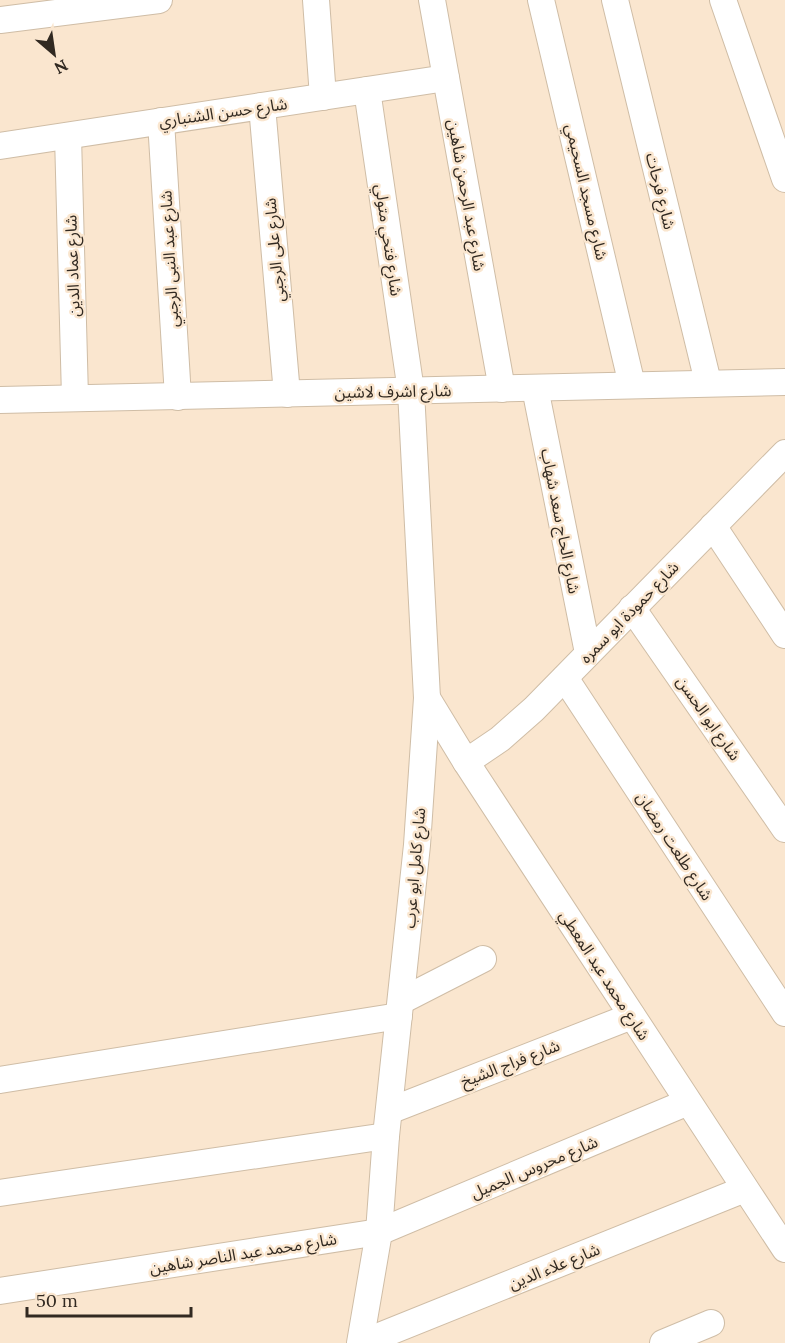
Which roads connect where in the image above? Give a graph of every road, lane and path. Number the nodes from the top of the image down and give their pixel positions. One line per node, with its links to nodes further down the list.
1 (159, 0): 7 (street)
2 (316, 0): 10 (street)
3 (432, 0): 8 (street, شارع عبد الرحمن شاهين)
4 (541, 0): 18 (street, شارع مسجد السحيمي)
5 (615, 0): 16 (street, شارع فرحات)
6 (723, 0): 15 (street)
7 (0, 20)
8 (446, 78): 9 (street, شارع حسن الشنباري); 20 (street, شارع عبد الرحمن شاهين)
9 (368, 90): 10 (street, شارع حسن الشنباري); 21 (street, شارع فتحي متولي)
10 (323, 97): 11 (street, شارع حسن الشنباري)
11 (262, 106): 12 (street, شارع حسن الشنباري); 22 (street, شارع على الرجبي)
12 (161, 121): 13 (street, شارع حسن الشنباري); 24 (street, شارع عبد النبى الرجبي)
13 (68, 136): 14 (street, شارع حسن الشنباري); 23 (street, شارع عماد الدين)
14 (0, 146)
15 (785, 178)
16 (708, 382): 17 (street, شارع اشرف لاشين); 18 (street, شارع اشرف لاشين)
17 (785, 382)
18 (632, 385): 19 (street, شارع اشرف لاشين)
19 (534, 388): 20 (street, شارع اشرف لاشين); 30 (street, شارع الحاج سعد شهاب)
20 (502, 389): 21 (street, شارع اشرف لاشين)
21 (411, 390): 22 (street, شارع اشرف لاشين); 32 (street, شارع كامل ابو عرب)
22 (287, 394): 24 (street, شارع اشرف لاشين)
23 (75, 397): 24 (street, شارع اشرف لاشين); 25 (street, شارع اشرف لاشين)
24 (177, 397)
25 (0, 400)
26 (785, 453): 27 (street, شارع حمودة ابو سمره)
27 (713, 525): 28 (street, شارع حمودة ابو سمره); 29 (street)
28 (632, 608): 30 (street, شارع حمودة ابو سمره); 34 (street, شارع ابو الحسن)
29 (785, 635)
30 (588, 653): 31 (street, شارع حمودة ابو سمره)
31 (565, 678): 33 (street, شارع حمودة ابو سمره); 37 (street, شارع طلعت رمضان)
32 (427, 698): 33 (street, شارع محمد عبد المعطي); 36 (street, شارع كامل ابو عرب)
33 (466, 762): 38 (street, شارع محمد عبد المعطي)
34 (785, 829)
35 (483, 959): 36 (street)
36 (400, 1009): 39 (street); 41 (street, شارع كامل ابو عرب)
37 (785, 1013)
38 (632, 1016): 40 (street, شارع محمد عبد المعطي); 41 (street, شارع فراج الشيخ)
39 (0, 1080)
40 (688, 1102): 42 (street, شارع محمد عبد المعطي); 44 (street, شارع محروس الجميل)
41 (388, 1123): 43 (street, شارع فراج الشيخ); 44 (street, شارع كامل ابو عرب)
42 (745, 1189): 45 (street, شارع محمد عبد المعطي); 48 (street, شارع علاء الدين)
43 (0, 1193)
44 (379, 1232): 46 (street, شارع محمد عبد الناصر شاهين); 48 (street, شارع كامل ابو عرب)
45 (785, 1250)
46 (0, 1291)
47 (711, 1323): 49 (street)
48 (361, 1343)
49 (663, 1343)

